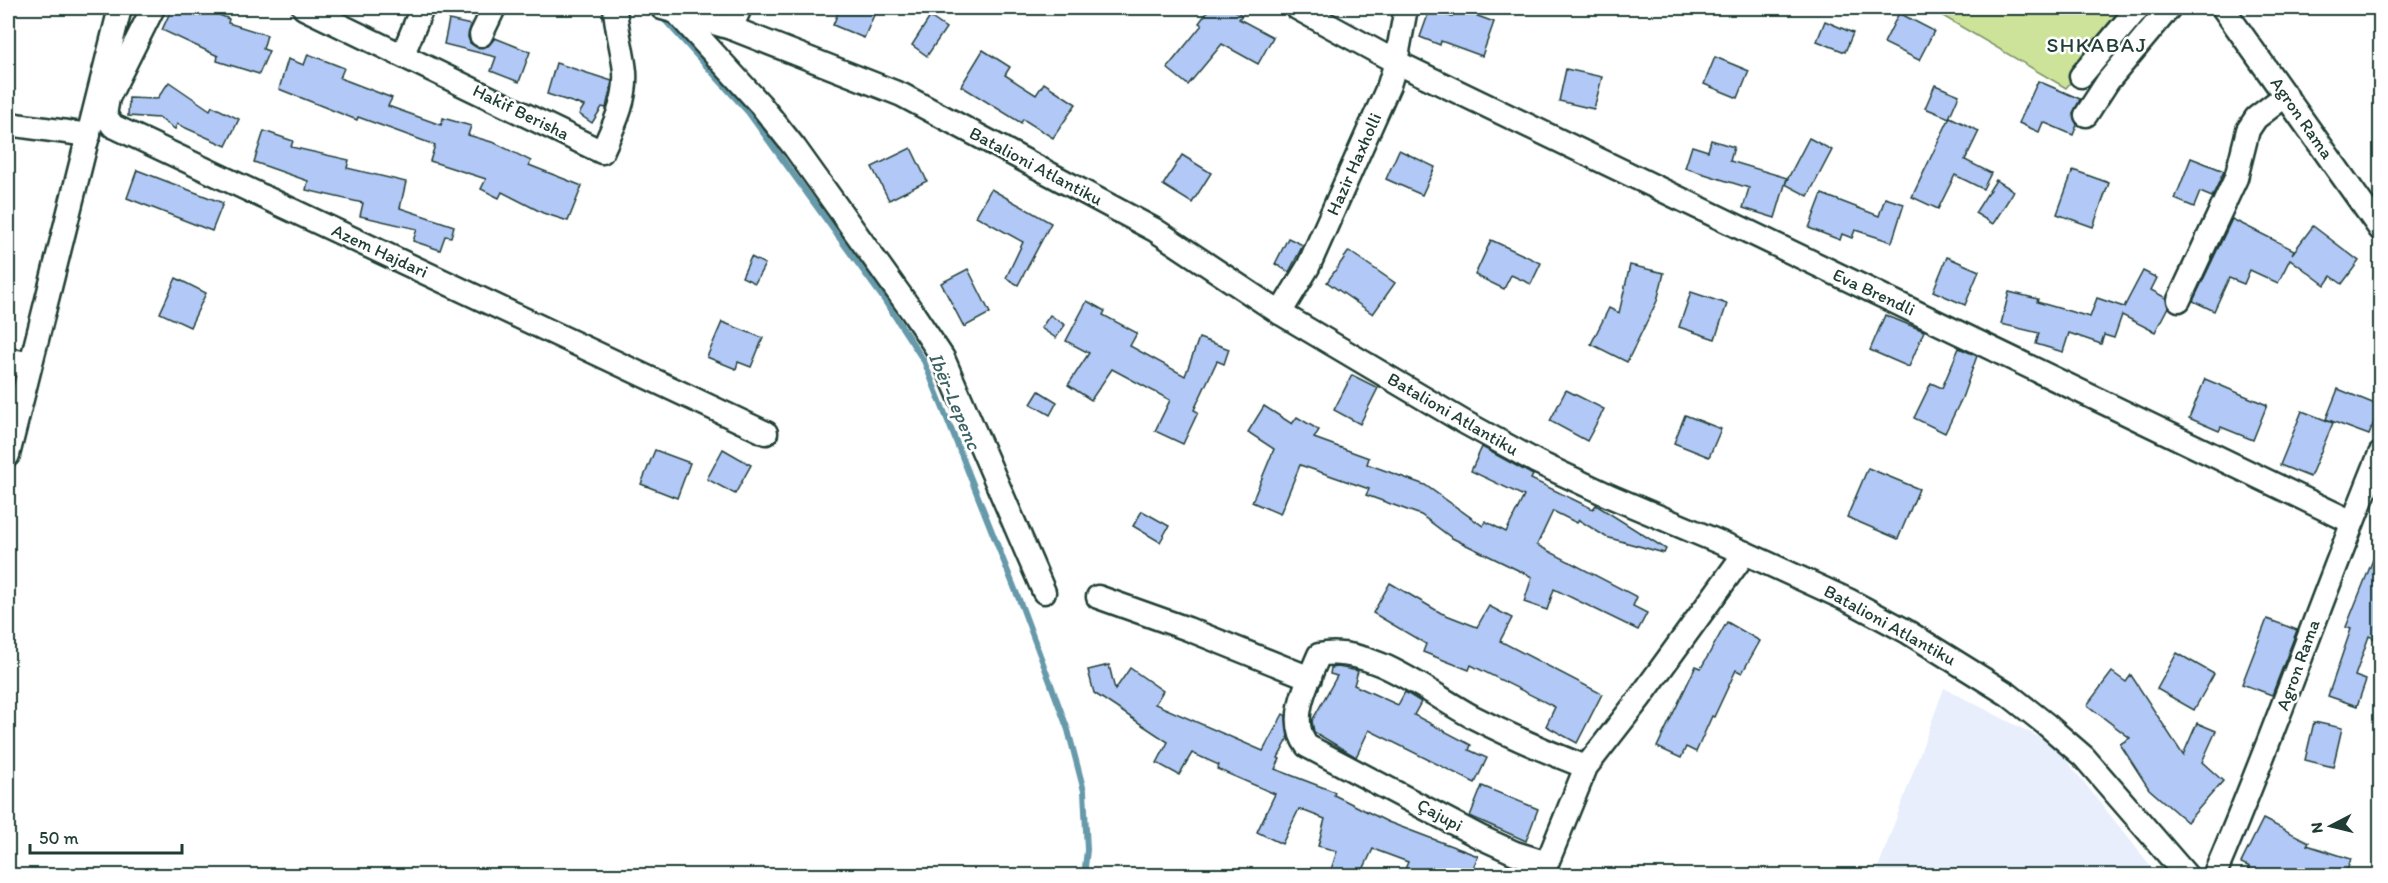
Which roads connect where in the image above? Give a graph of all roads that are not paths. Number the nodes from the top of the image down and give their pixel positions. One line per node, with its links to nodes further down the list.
1 (120, 8): 21 (street)
2 (153, 8): 27 (street, Azem Hajdari)
3 (304, 8): 15 (street, Hakif Berisha)
4 (422, 8): 15 (street)
5 (495, 8): 14 (street)
6 (615, 8): 15 (street, Hakif Berisha)
7 (1297, 8): 16 (street, Eva Brendli)
8 (1406, 8): 16 (street, Hazir Haxholli)
9 (2138, 8): 17 (street)
10 (2169, 8): 19 (street)
11 (2223, 8): 18 (street, Agron Rama)
12 (669, 9): 13 (street, Batalioni Atlantiku); 32 (street, Batalioni Atlantiku)
13 (736, 18): 24 (street, Batalioni Atlantiku)
14 (481, 35)
15 (404, 54)
16 (1396, 62): 24 (street, Hazir Haxholli); 30 (street, Eva Brendli)
17 (2081, 75)
18 (2286, 95): 22 (street, Agron Rama); 23 (street)
19 (2086, 115)
20 (8, 124): 21 (street)
21 (89, 135): 26 (street)
22 (2380, 229)
23 (2179, 300)
24 (1280, 313): 31 (street, Batalioni Atlantiku)
25 (8, 360): 26 (street)
26 (30, 363): 29 (street)
27 (766, 433)
28 (2380, 454): 30 (street, Agron Rama)
29 (8, 455)
30 (2352, 522): 40 (street, Agron Rama)
31 (1745, 553): 37 (street, Çajupi); 39 (street, Batalioni Atlantiku)
32 (1044, 592)
33 (1098, 597): 35 (street)
34 (1319, 655): 35 (street); 36 (street, Çajupi); 37 (street)
35 (1273, 664): 36 (street)
36 (1310, 678): 38 (street, Çajupi)
37 (1586, 767): 38 (street, Çajupi)
38 (1544, 869)
39 (2187, 876)
40 (2214, 876)

